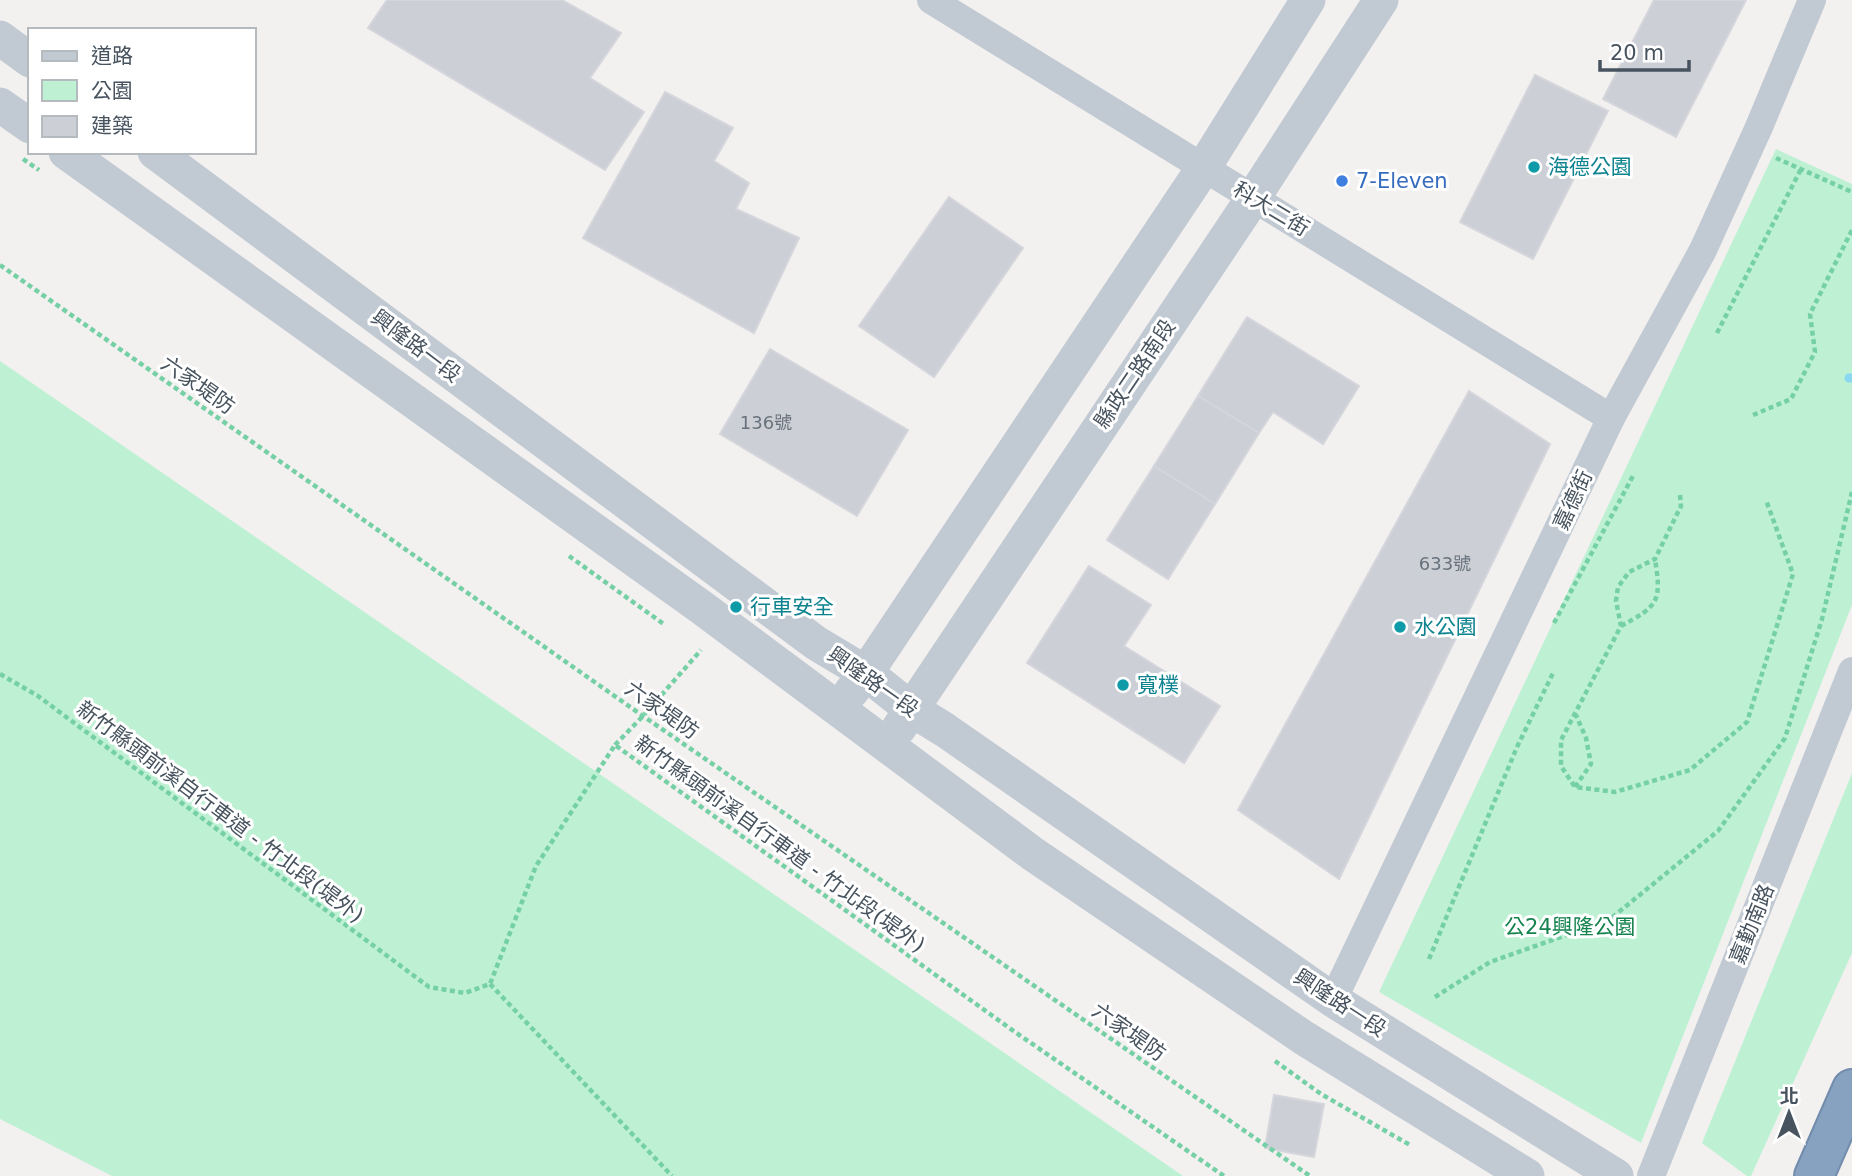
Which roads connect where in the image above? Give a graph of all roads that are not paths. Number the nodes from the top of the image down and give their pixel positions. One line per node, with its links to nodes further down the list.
1 (931, 0): 11 (street, 科大二街)
2 (1308, 0): 11 (street)
3 (1381, 0): 12 (street, 縣政二路南段)
4 (1812, 0): 13 (street, 嘉德街)
5 (0, 38): 6 (street)
6 (28, 59)
7 (0, 105): 8 (street)
8 (28, 125)
9 (69, 154): 16 (street, 興隆路一段)
10 (158, 154): 15 (street, 興隆路一段)
11 (1203, 167): 12 (street, 科大二街); 15 (street)
12 (1253, 198): 13 (street, 科大二街); 17 (street, 縣政二路南段)
13 (1611, 418): 19 (street, 嘉德街)
14 (1852, 671): 23 (street, 嘉勤南路)
15 (866, 673): 16 (street); 17 (street, 興隆路一段)
16 (838, 709): 18 (street, 興隆路一段)
17 (911, 709): 18 (street, 縣政二路南段); 19 (street, 興隆路一段)
18 (888, 746): 21 (street, 興隆路一段)
19 (1333, 1000): 22 (street, 興隆路一段)
20 (1852, 1089): 24 (highway)
21 (1527, 1176)
22 (1616, 1176)
23 (1651, 1176)
24 (1814, 1176)

